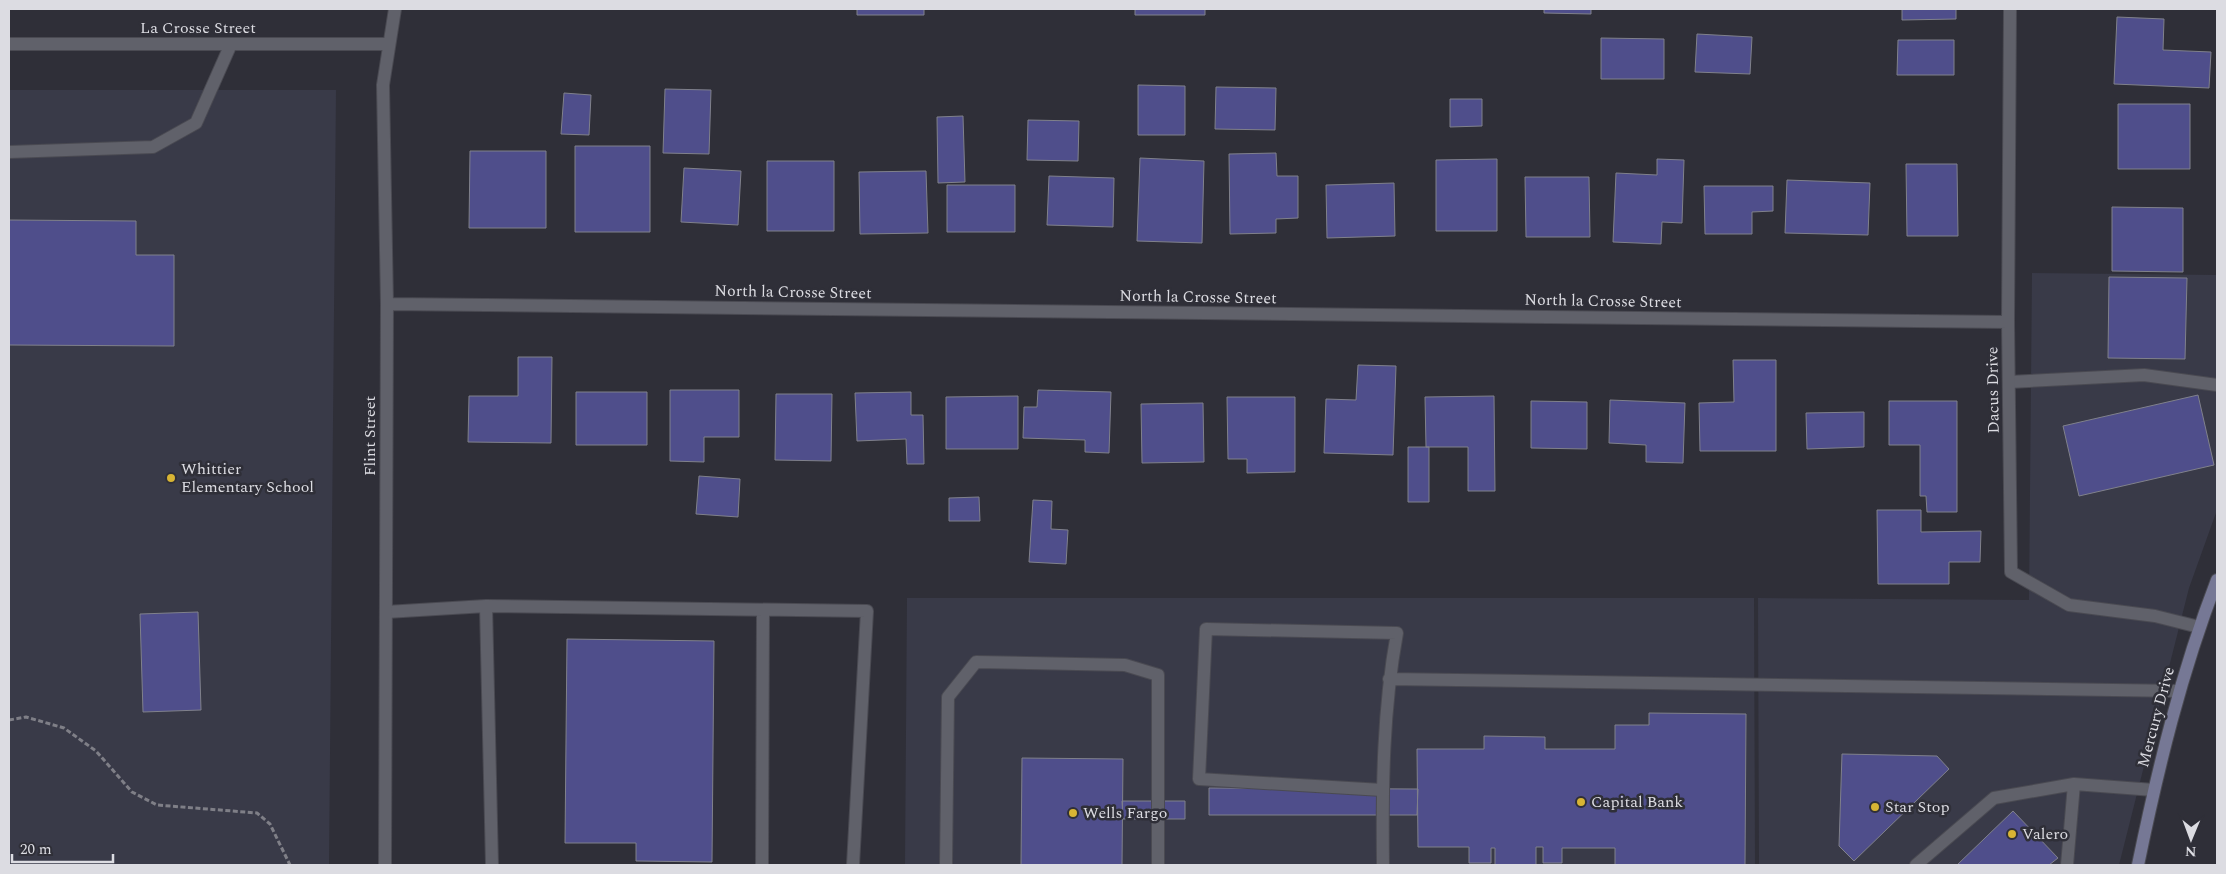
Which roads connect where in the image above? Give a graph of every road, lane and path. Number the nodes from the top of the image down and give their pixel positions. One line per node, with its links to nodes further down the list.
1 (395, 9): 5 (street, Flint Street)
2 (2010, 9): 8 (street, Dacus Drive)
3 (9, 44): 4 (street, La Crosse Street)
4 (231, 44): 5 (street, La Crosse Street); 6 (street)
5 (388, 44): 7 (street, Flint Street)
6 (9, 152)
7 (387, 304): 8 (street, North la Crosse Street); 14 (street, Flint Street)
8 (2008, 322): 9 (street, Dacus Drive)
9 (2009, 382): 10 (street); 15 (street, Dacus Drive)
10 (2217, 385)
11 (2217, 580): 15 (main road, Mercury Drive)
12 (486, 606): 13 (street); 14 (street); 24 (street)
13 (763, 610): 25 (street); 26 (street)
14 (386, 612): 23 (street, Flint Street)
15 (2199, 627): 17 (main road, Mercury Drive)
16 (1389, 679): 17 (street); 20 (street); 20 (street)
17 (2179, 691): 21 (main road, Mercury Drive)
18 (9, 720): 22 (path)
19 (2074, 784): 21 (street); 30 (street); 31 (street)
20 (1382, 790): 29 (street)
21 (2154, 790): 32 (main road, Mercury Drive)
22 (290, 865)
23 (385, 865)
24 (492, 865)
25 (762, 865)
26 (853, 865)
27 (946, 865): 28 (street)
28 (1158, 865)
29 (1383, 865)
30 (1916, 865)
31 (2067, 865)
32 (2138, 865)

